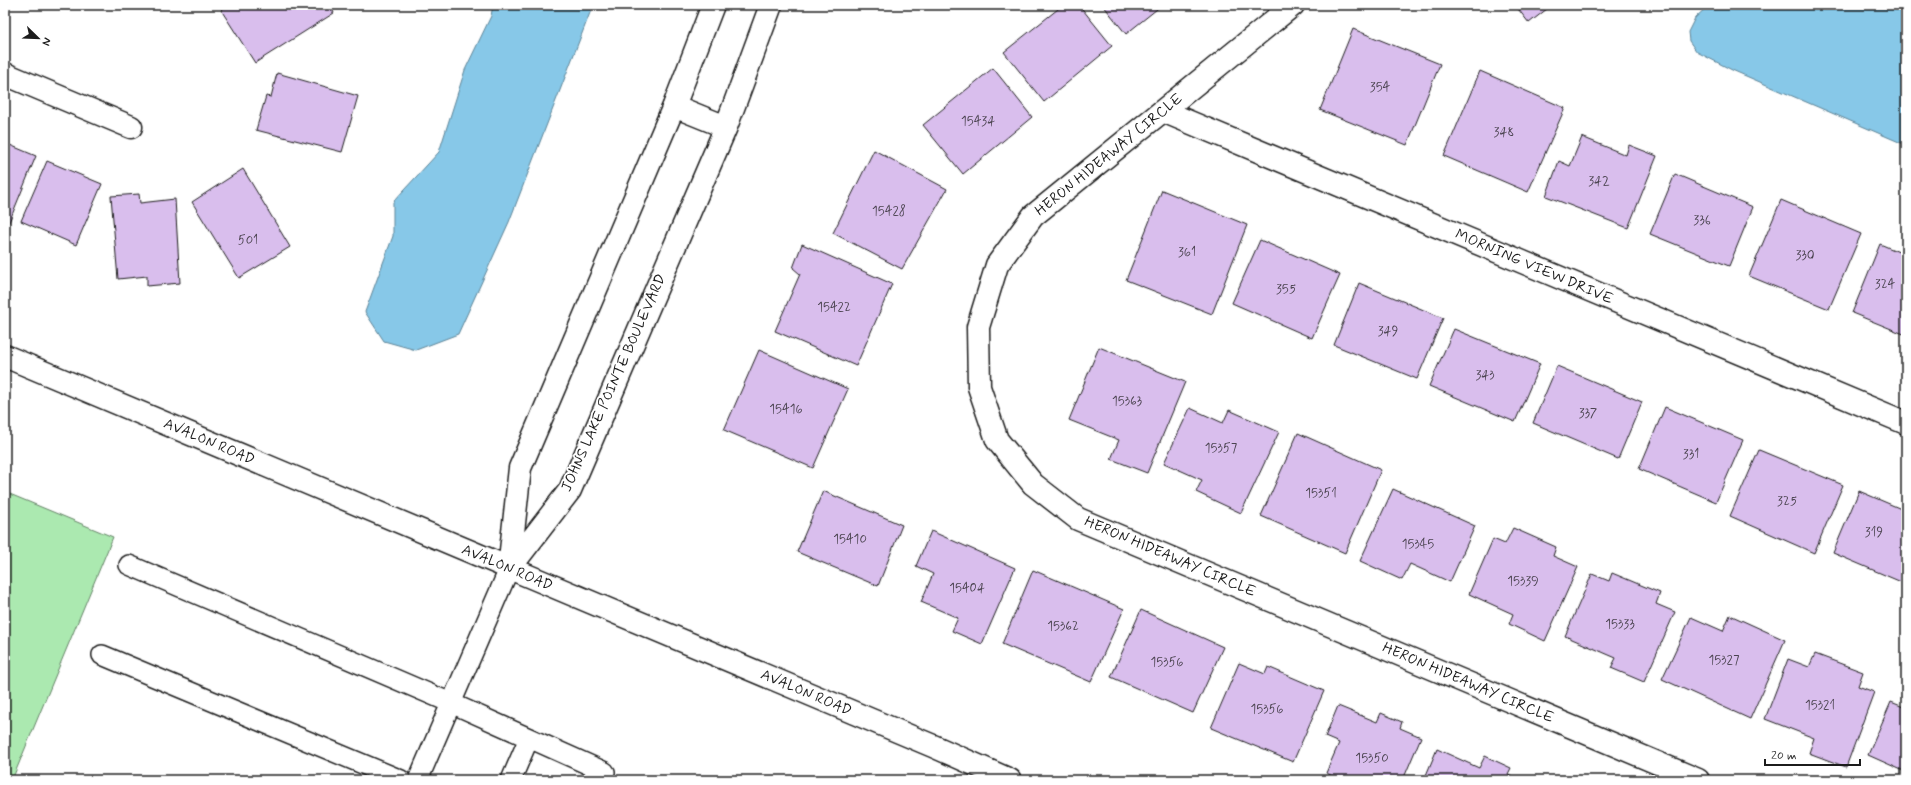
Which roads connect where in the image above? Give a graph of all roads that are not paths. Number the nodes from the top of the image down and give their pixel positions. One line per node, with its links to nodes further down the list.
1 (713, 5): 5 (street)
2 (771, 5): 8 (street, JOHNS LAKE POINTE BOULEVARD)
3 (1293, 5): 6 (street, HERON HIDEAWAY CIRCLE)
4 (5, 74): 7 (street)
5 (674, 106): 8 (street); 12 (street)
6 (1163, 111): 10 (street, MORNING VIEW DRIVE); 21 (street, HERON HIDEAWAY CIRCLE)
7 (131, 127)
8 (726, 127): 12 (street, JOHNS LAKE POINTE BOULEVARD)
9 (5, 356): 12 (street, AVALON ROAD)
10 (1906, 424)
11 (129, 565): 14 (lane)
12 (509, 569): 14 (lane); 20 (street, AVALON ROAD)
13 (102, 655): 16 (lane)
14 (451, 703): 15 (lane); 17 (lane)
15 (529, 738): 18 (lane); 19 (lane)
16 (401, 780)
17 (418, 780)
18 (511, 780)
19 (601, 780)
20 (1010, 780)
21 (1698, 780)

